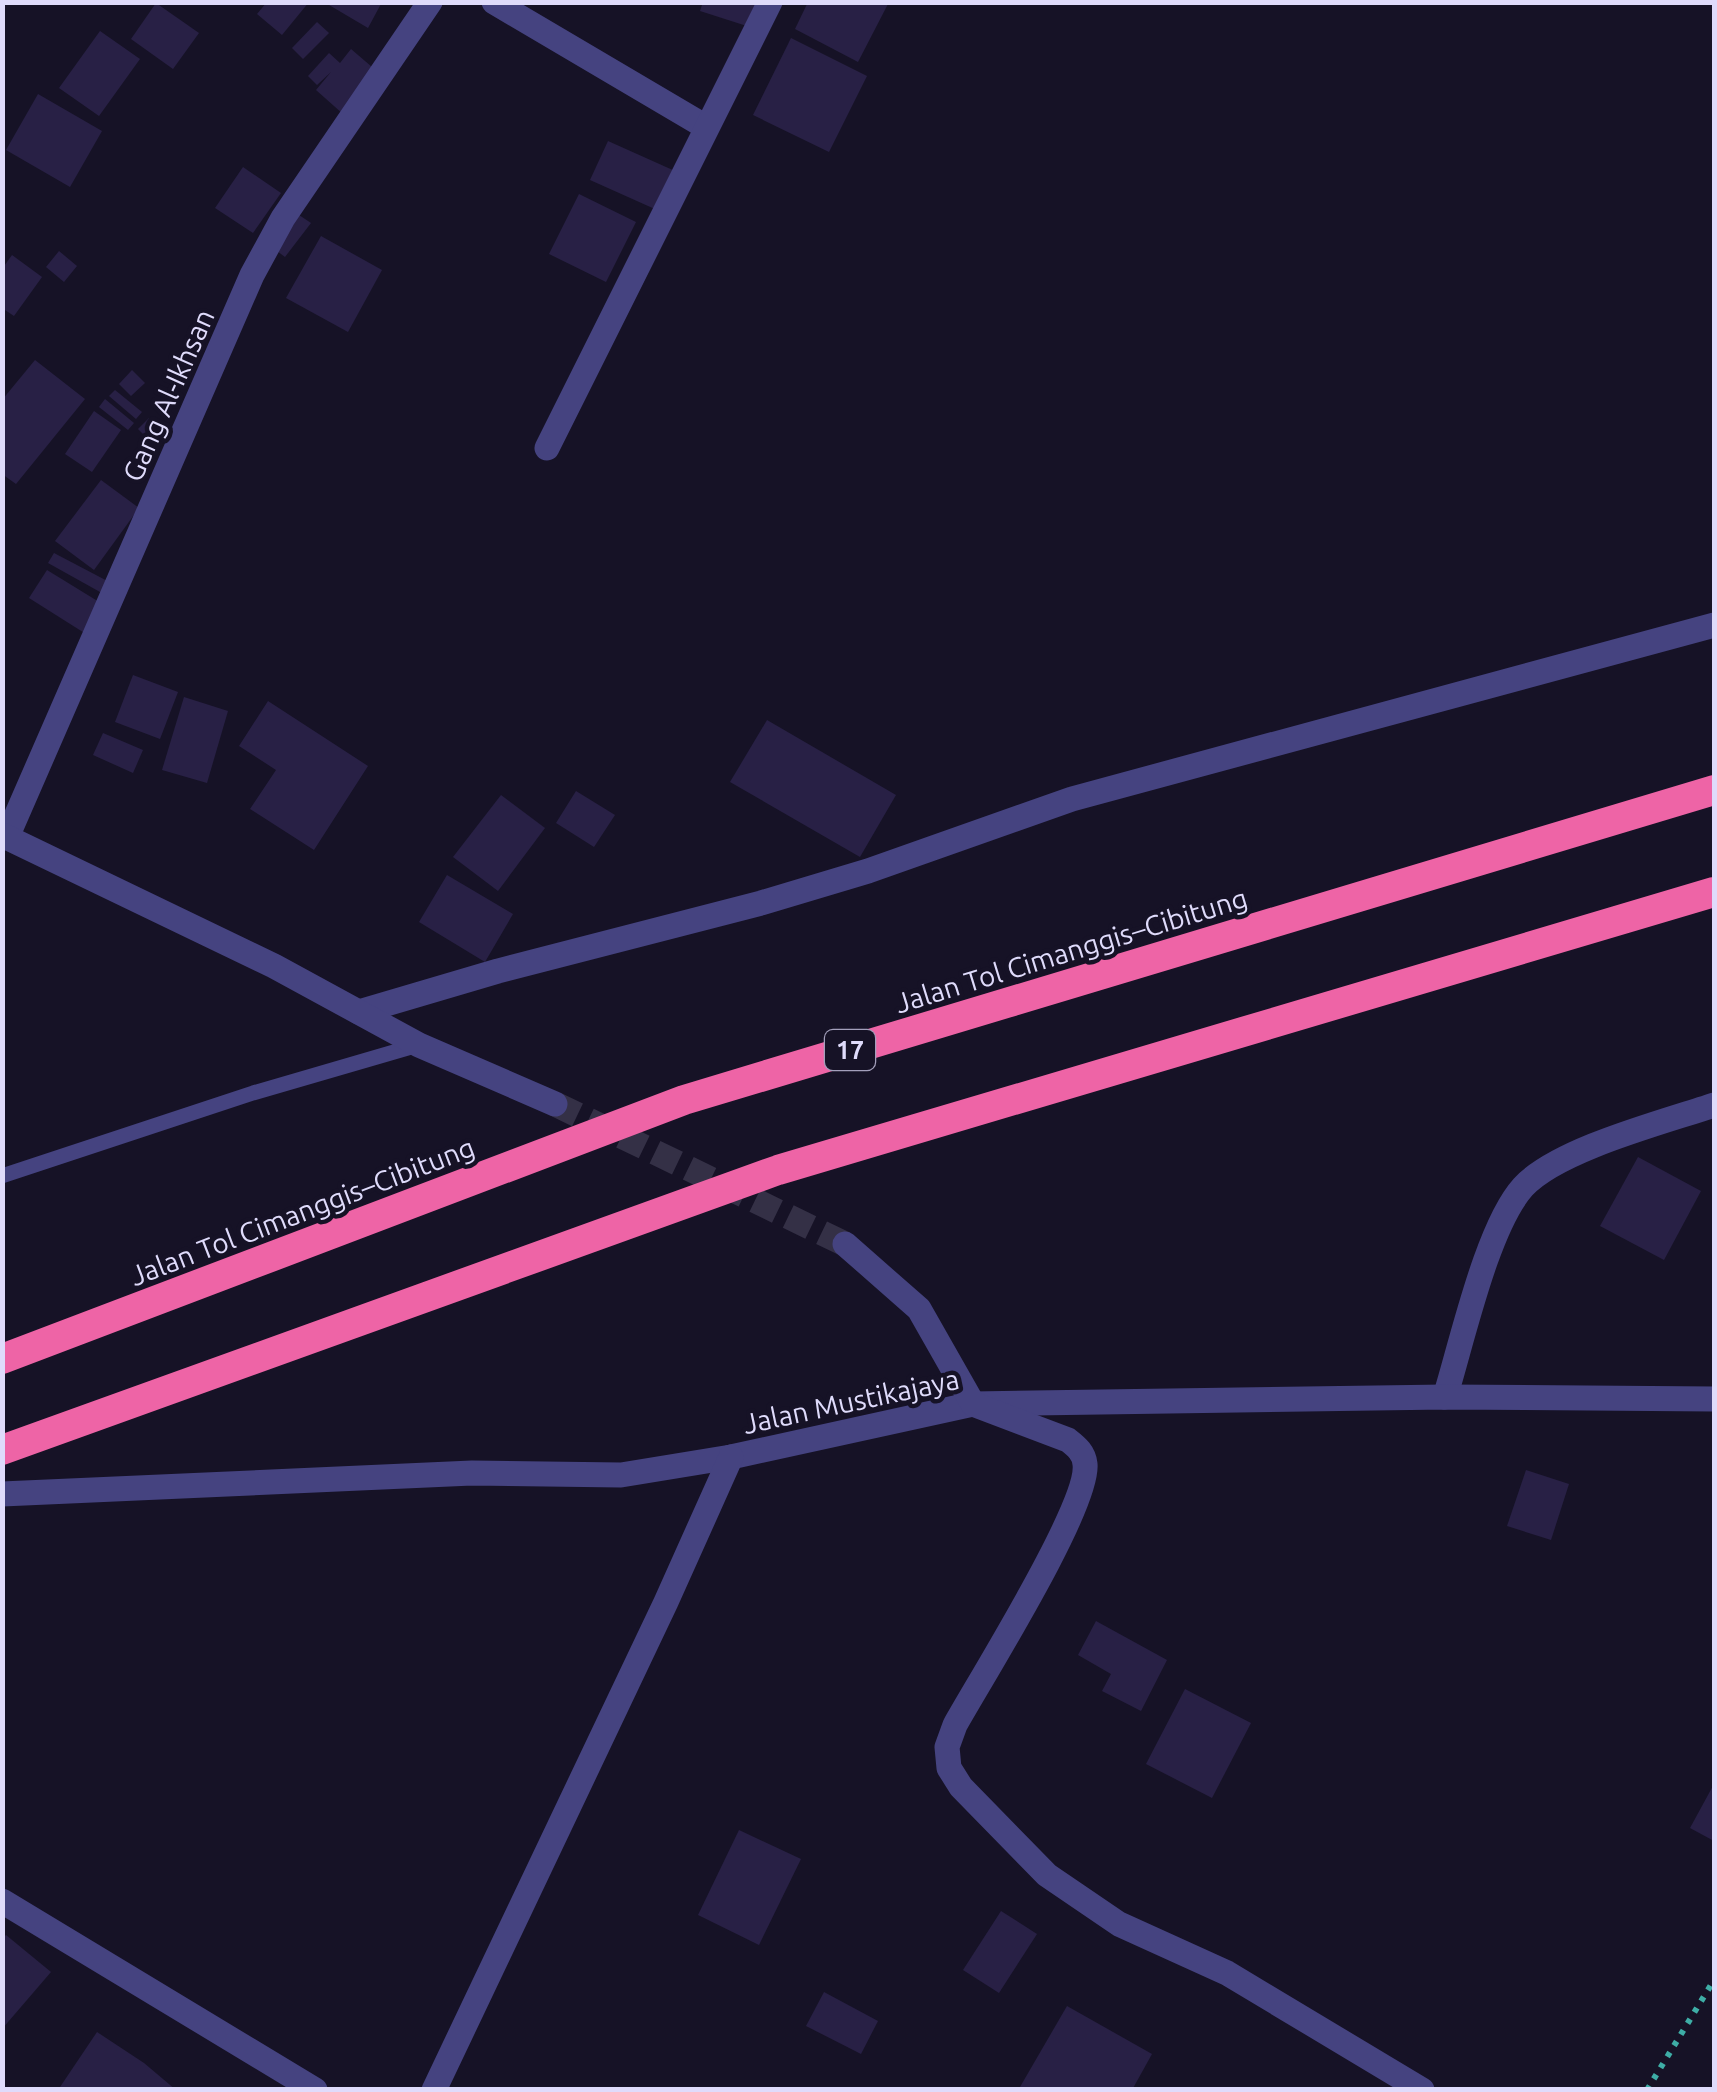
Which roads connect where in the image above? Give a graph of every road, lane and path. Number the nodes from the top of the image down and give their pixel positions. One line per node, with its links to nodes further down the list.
1 (430, 2): 8 (street, Gang Al-Ikhsan)
2 (494, 2): 4 (street)
3 (770, 2): 4 (street)
4 (706, 126): 5 (street)
5 (547, 448)
6 (1714, 625): 10 (street)
7 (1714, 790): 16 (highway, Jalan Tol Cimanggis–Cibitung / 17)
8 (5, 836): 10 (street)
9 (1714, 892): 20 (highway)
10 (359, 1012): 11 (street)
11 (419, 1045): 12 (street); 14 (lane)
12 (555, 1104)
13 (1714, 1104): 17 (street)
14 (2, 1176)
15 (845, 1244): 19 (street)
16 (2, 1359)
17 (1446, 1397): 18 (street, Jalan Mustikajaya); 19 (street, Jalan Mustikajaya)
18 (1714, 1399)
19 (973, 1404): 21 (street, Jalan Mustikajaya); 27 (street)
20 (2, 1450)
21 (731, 1457): 22 (street, Jalan Mustikajaya); 26 (street)
22 (2, 1494)
23 (2, 1901): 25 (street)
24 (1714, 1980): 28 (path)
25 (315, 2090)
26 (434, 2090)
27 (1422, 2090)
28 (1647, 2090)

